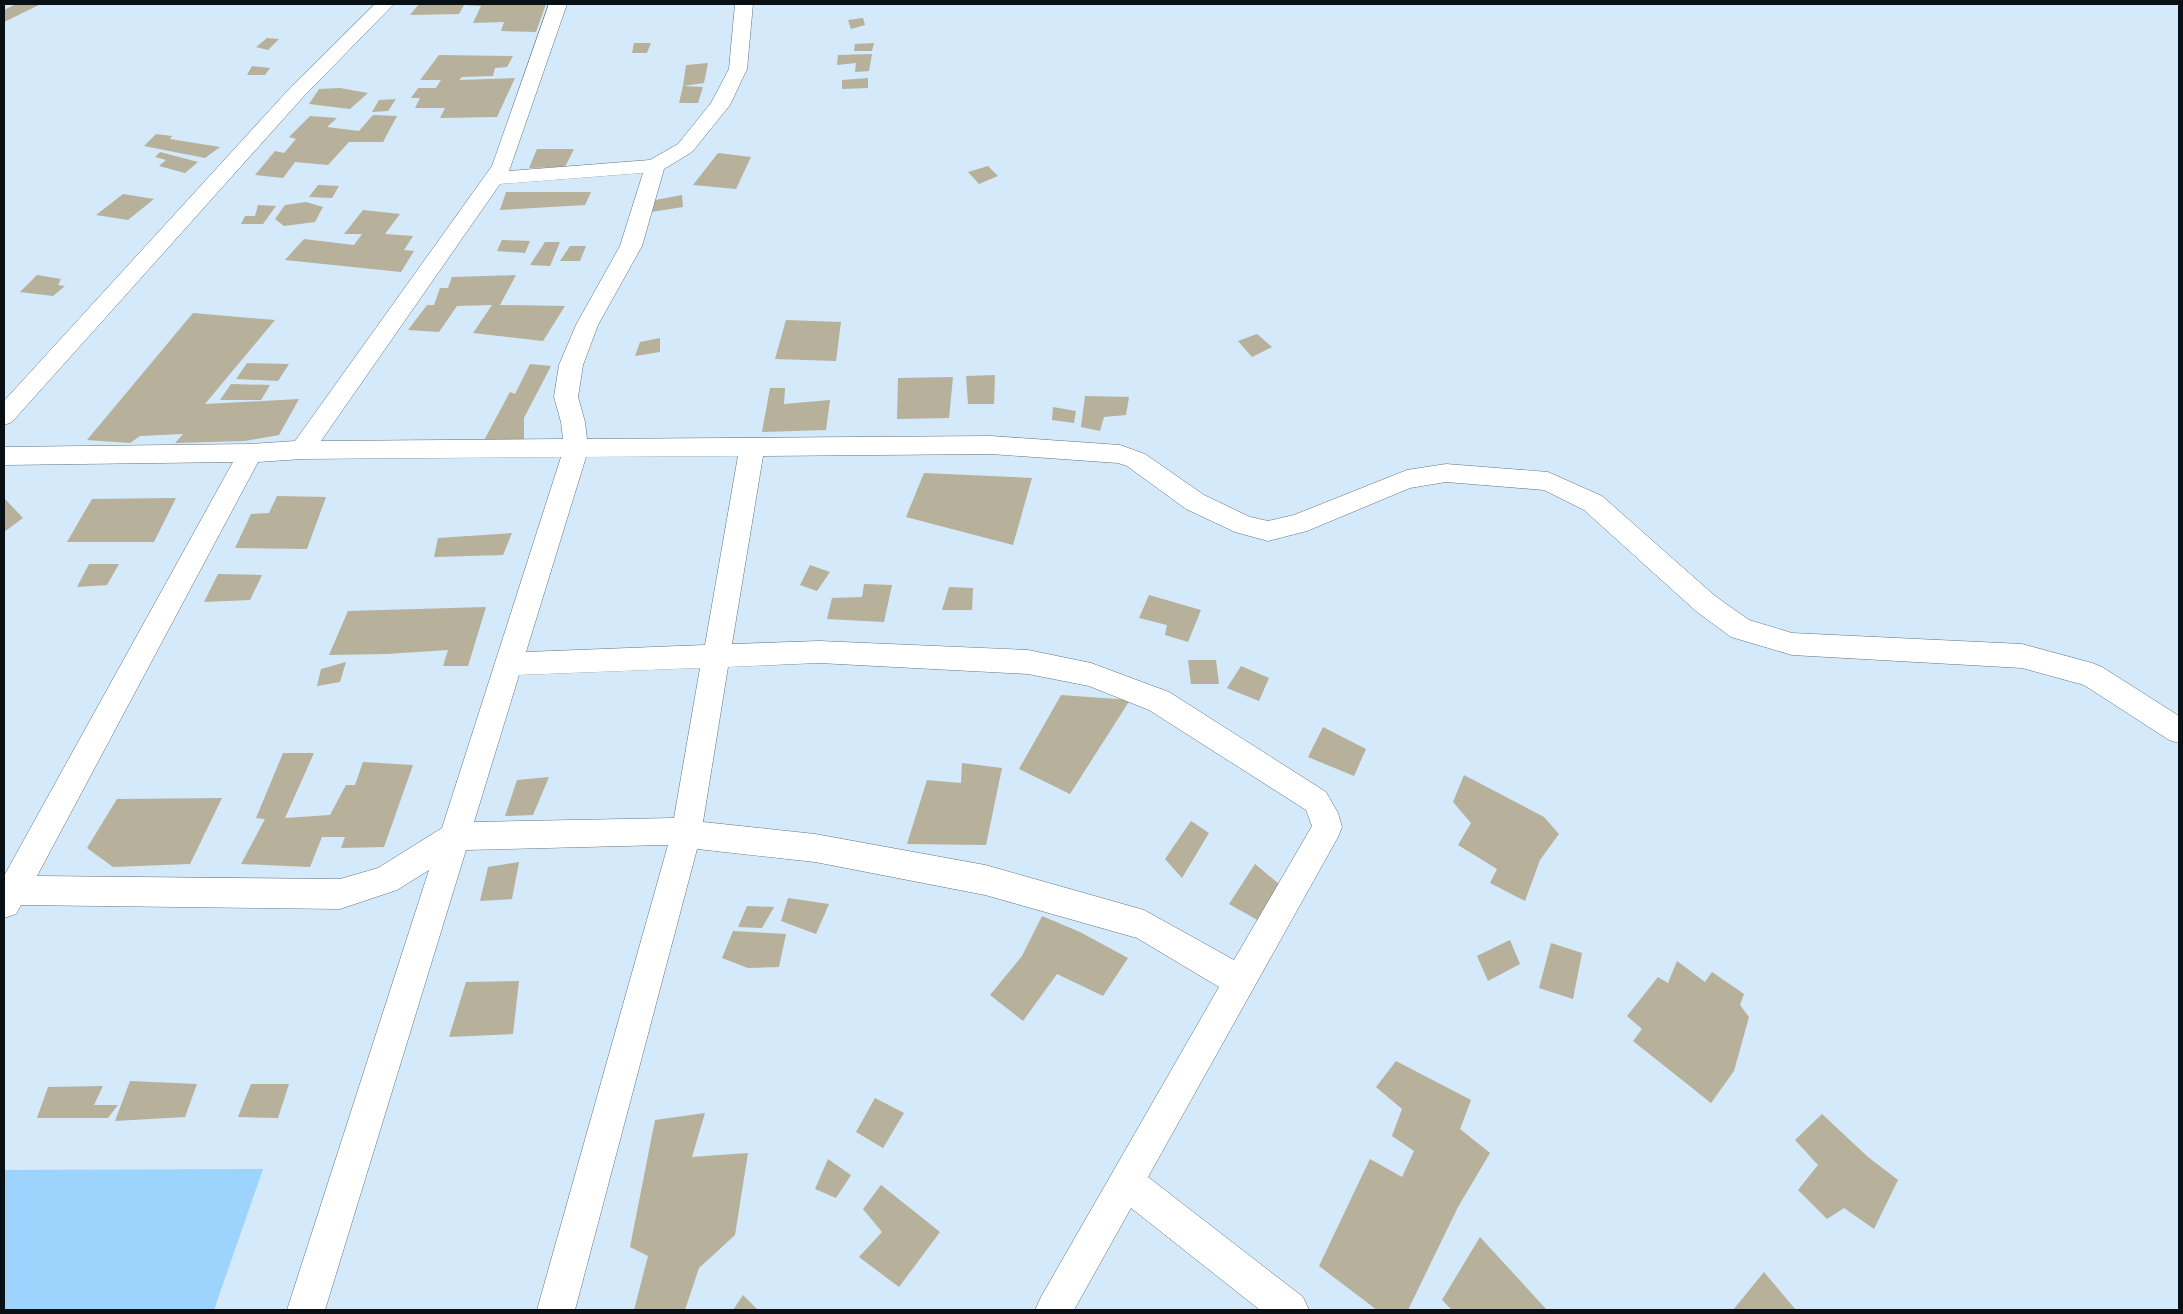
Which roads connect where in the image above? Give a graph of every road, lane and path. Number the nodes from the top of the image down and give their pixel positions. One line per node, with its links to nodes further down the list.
1 (385, 4): 6 (street)
2 (558, 4): 5 (street)
3 (744, 4): 4 (street)
4 (655, 166): 5 (street); 8 (street)
5 (493, 178): 9 (street)
6 (4, 416)
7 (752, 447): 8 (street); 12 (street); 14 (street)
8 (576, 449): 9 (street); 13 (street)
9 (302, 450): 10 (street)
10 (250, 453): 11 (street); 17 (street)
11 (4, 456)
12 (716, 656): 13 (street); 15 (street); 18 (street)
13 (510, 664): 16 (street)
14 (2179, 731)
15 (686, 834): 16 (street); 18 (street); 21 (street)
16 (456, 836): 17 (street); 20 (street)
17 (8, 898)
18 (1240, 981): 19 (street)
19 (1126, 1182): 22 (street); 23 (street)
20 (306, 1310)
21 (556, 1310)
22 (1054, 1310)
23 (1290, 1310)

